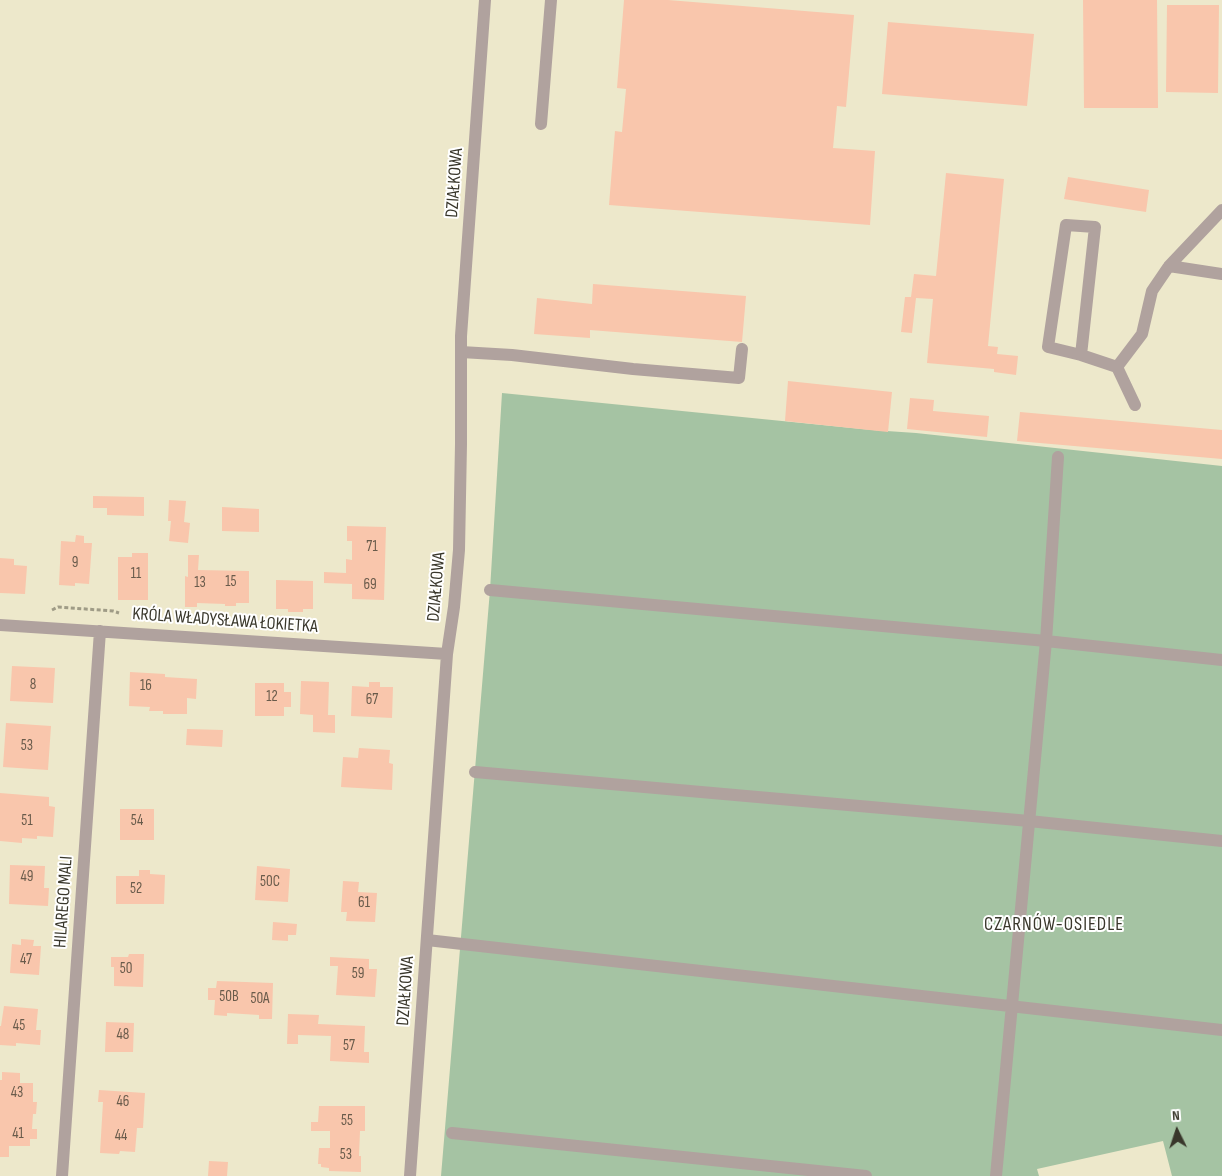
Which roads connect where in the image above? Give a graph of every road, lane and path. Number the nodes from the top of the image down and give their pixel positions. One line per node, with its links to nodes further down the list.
1 (486, 0): 8 (street, DZIAŁKOWA)
2 (551, 0): 3 (street)
3 (541, 124)
4 (1222, 210): 5 (street)
5 (1169, 266): 6 (street); 10 (street)
6 (1222, 274)
7 (742, 350): 8 (street)
8 (460, 352): 21 (street, DZIAŁKOWA)
9 (1081, 355): 9 (street); 10 (street)
10 (1117, 367): 11 (street)
11 (1135, 405)
12 (1058, 457): 20 (street)
13 (442, 565): 17 (path)
14 (490, 590): 20 (street)
15 (51, 611): 16 (path)
16 (121, 614)
17 (433, 621)
18 (0, 625): 19 (street, KRÓLA WŁADYSŁAWA ŁOKIETKA)
19 (100, 630): 21 (street, KRÓLA WŁADYSŁAWA ŁOKIETKA); 30 (street, HILAREGO MALI)
20 (1046, 641): 22 (street); 24 (street)
21 (447, 654): 26 (street, DZIAŁKOWA)
22 (1222, 660)
23 (475, 772): 24 (street)
24 (1029, 821): 25 (street); 27 (street)
25 (1222, 841)
26 (427, 940): 27 (street); 31 (street, DZIAŁKOWA)
27 (1012, 1007): 28 (street); 33 (street)
28 (1222, 1030)
29 (452, 1133): 32 (street)
30 (62, 1176)
31 (410, 1176)
32 (866, 1176)
33 (996, 1176)

